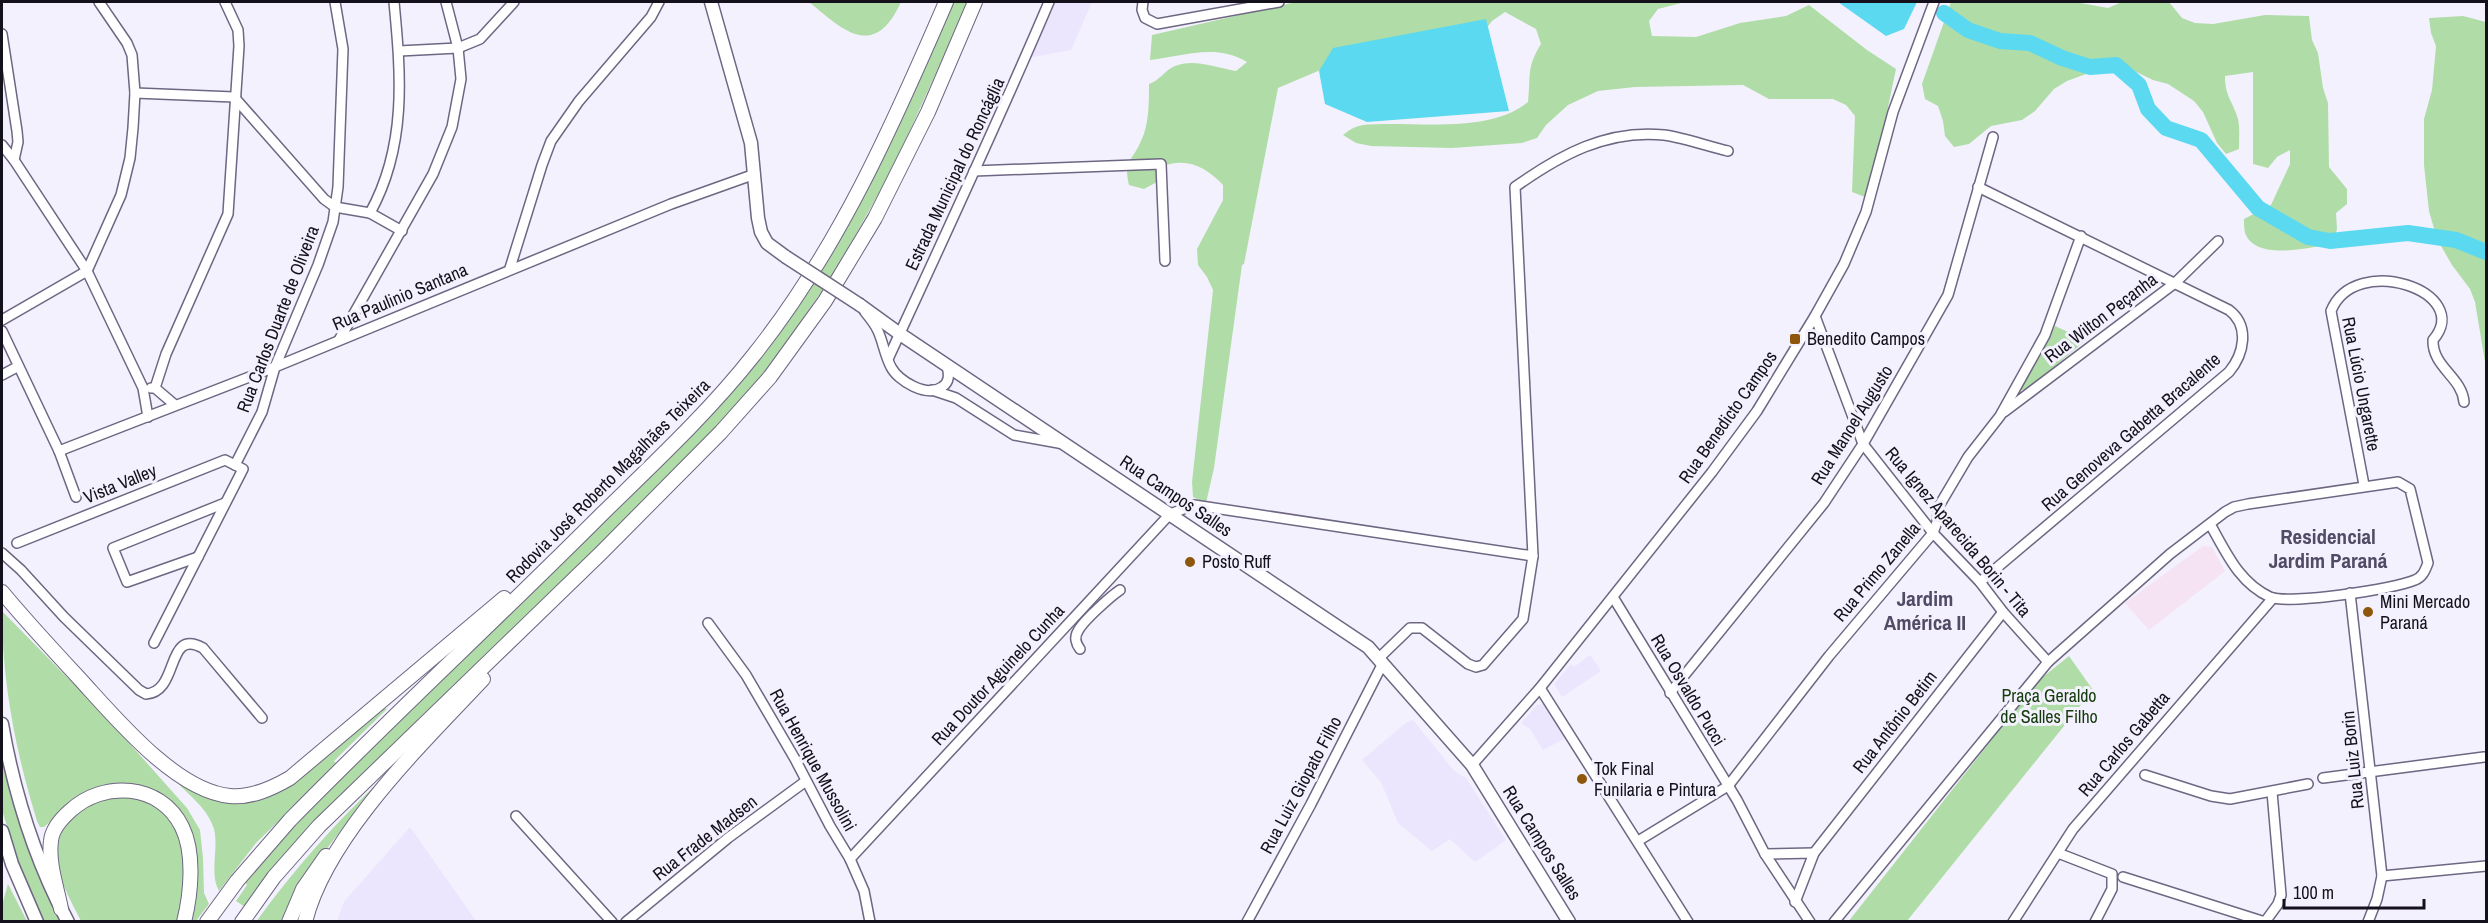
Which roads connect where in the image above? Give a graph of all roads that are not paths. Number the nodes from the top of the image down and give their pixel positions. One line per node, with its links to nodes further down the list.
1 (99, 2): 18 (street)
2 (225, 2): 19 (street)
3 (335, 2): 27 (street, Rua Carlos Duarte de Oliveira)
4 (394, 2): 17 (street)
5 (446, 2): 16 (street)
6 (514, 2): 16 (street)
7 (659, 2): 33 (street)
8 (711, 2): 25 (main road, Rua Campos Salles)
9 (946, 2): 65 (highway, Rodovia José Roberto Magalhães Teixeira)
10 (975, 2): 67 (highway)
11 (1049, 2): 24 (street, Estrada Municipal do Roncáglia)
12 (1143, 2): 13 (street)
13 (1275, 2)
14 (1934, 2): 37 (street, Rua Benedicto Campos)
15 (2, 34): 23 (street)
16 (458, 48): 17 (street); 29 (street)
17 (399, 51): 28 (street)
18 (135, 93): 19 (street); 34 (street)
19 (234, 97): 27 (street); 49 (street)
20 (1993, 137): 26 (street, Rua Manoel Augusto)
21 (2, 145): 23 (street)
22 (1728, 151): 69 (street)
23 (14, 160): 34 (street)
24 (974, 171): 32 (street); 40 (street, Estrada Municipal do Roncáglia)
25 (755, 174): 33 (street, Rua Paulinio Santana); 36 (main road, Rua Campos Salles, bridge)
26 (1978, 187): 30 (street, Rua Genoveva Gabetta Bracalente); 55 (street, Rua Manoel Augusto)
27 (335, 207): 28 (street); 46 (street, Rua Carlos Duarte de Oliveira)
28 (370, 213): 29 (street)
29 (402, 231): 41 (street)
30 (2080, 236): 35 (street, Rua Genoveva Gabetta Bracalente); 53 (street, Rua Primo Zanella)
31 (2218, 242): 35 (street, Rua Wilton Peçanha)
32 (1165, 261)
33 (510, 268): 41 (street, Rua Paulinio Santana)
34 (87, 271): 38 (street); 48 (street)
35 (2175, 283): 53 (street, Rua Wilton Peçanha); 71 (street, Rua Genoveva Gabetta Bracalente)
36 (861, 306): 40 (main road, Rua Campos Salles); 43 (street)
37 (1815, 316): 55 (street, Rua Ignez Aparecida Borin - Tita); 75 (street, Rua Benedicto Campos)
38 (2, 320)
39 (2, 331): 45 (street)
40 (900, 334): 42 (main road, Rua Campos Salles); 43 (street, Estrada Municipal do Roncáglia)
41 (339, 340): 46 (street, Rua Paulinio Santana)
42 (917, 346): 43 (street); 44 (main road, Rua Campos Salles)
43 (888, 359): 50 (street)
44 (947, 366): 50 (street); 56 (main road, Rua Campos Salles)
45 (17, 367): 47 (street); 57 (street)
46 (275, 367): 52 (street, Rua Paulinio Santana); 58 (street, Rua Carlos Duarte de Oliveira)
47 (2, 375)
48 (142, 388): 49 (street); 54 (street)
49 (155, 388): 52 (street)
50 (932, 390): 56 (street)
51 (2464, 402): 59 (street, Rua Lúcio Ungarette)
52 (175, 405): 54 (street, Rua Paulinio Santana)
53 (2000, 416): 64 (street, Rua Primo Zanella)
54 (148, 417): 57 (street, Rua Paulinio Santana)
55 (1863, 444): 64 (street, Rua Ignez Aparecida Borin - Tita); 84 (street, Rua Manoel Augusto)
56 (1066, 445): 62 (main road, Rua Campos Salles)
57 (59, 452): 60 (street)
58 (235, 465): 61 (street); 66 (street, Vista Valley)
59 (2364, 485): 63 (street); 74 (street)
60 (76, 497)
61 (225, 503): 70 (street); 70 (street)
62 (1170, 514): 69 (street); 81 (main road, Rua Campos Salles); 103 (street, Rua Doutor Aguinelo Cunha)
63 (2210, 524): 76 (street); 82 (street)
64 (1933, 533): 71 (street, Rua Ignez Aparecida Borin - Tita); 94 (street, Rua Primo Zanella)
65 (580, 536): 73 (highway); 112 (highway, Rodovia José Roberto Magalhães Teixeira)
66 (17, 543)
67 (601, 553): 96 (highway); 109 (highway)
68 (2, 554): 85 (street)
69 (1533, 556): 81 (street, Rua Luiz Giopato Filho)
70 (198, 557): 79 (street)
71 (1980, 582): 77 (street, Rua Ignez Aparecida Borin - Tita)
72 (1120, 590): 80 (street)
73 (2, 592)
74 (2350, 593): 76 (street); 89 (street, Rua Luiz Borin)
75 (1613, 597): 83 (street, Rua Benedicto Campos); 84 (street, Rua Osvaldo Pucci)
76 (2273, 598): 101 (street, Rua Carlos Gabetta)
77 (2002, 612): 82 (street, Rua Ignez Aparecida Borin - Tita); 100 (street, Rua Antônio Betim)
78 (708, 623): 92 (street, Rua Henrique Mussolini)
79 (154, 643)
80 (1080, 649)
81 (1381, 660): 88 (main road, Rua Campos Salles); 118 (street, Rua Luiz Giopato Filho)
82 (2048, 662): 122 (street)
83 (1540, 688): 88 (street, Rua Benedicto Campos); 99 (street)
84 (1670, 693): 94 (street, Rua Osvaldo Pucci)
85 (262, 718)
86 (2, 724): 108 (main road)
87 (2484, 757): 89 (street)
88 (1472, 765): 119 (main road, Rua Campos Salles)
89 (2370, 772): 91 (street); 105 (street, Rua Luiz Borin)
90 (2145, 775): 95 (street)
91 (2322, 778)
92 (806, 781): 103 (street, Rua Henrique Mussolini); 116 (street, Rua Frade Madsen)
93 (2308, 784): 95 (street)
94 (1728, 786): 99 (street, Rua Primo Zanella); 102 (street, Rua Osvaldo Pucci)
95 (2272, 792): 125 (street)
96 (370, 804): 113 (highway); 114 (highway)
97 (516, 816): 115 (street)
98 (2, 831): 110 (main road)
99 (1638, 841): 120 (street)
100 (1814, 853): 102 (street); 107 (street, Rua Antônio Betim)
101 (2058, 853): 123 (street, Rua Carlos Gabetta); 124 (street)
102 (1765, 854): 107 (street, Rua Osvaldo Pucci)
103 (850, 859): 117 (street, Rua Henrique Mussolini)
104 (2487, 866): 105 (street)
105 (2382, 876): 126 (street, Rua Luiz Borin)
106 (2123, 877): 125 (street)
107 (1795, 902): 121 (street, Rua Osvaldo Pucci)
108 (64, 915): 111 (highway)
109 (246, 917)
110 (37, 921)
111 (184, 921)
112 (207, 921)
113 (289, 921)
114 (305, 921)
115 (612, 921)
116 (626, 921)
117 (870, 921)
118 (1247, 921)
119 (1569, 921)
120 (1688, 921)
121 (1810, 921)
122 (1834, 921)
123 (2013, 921)
124 (2095, 921)
125 (2265, 921)
126 (2368, 921)

